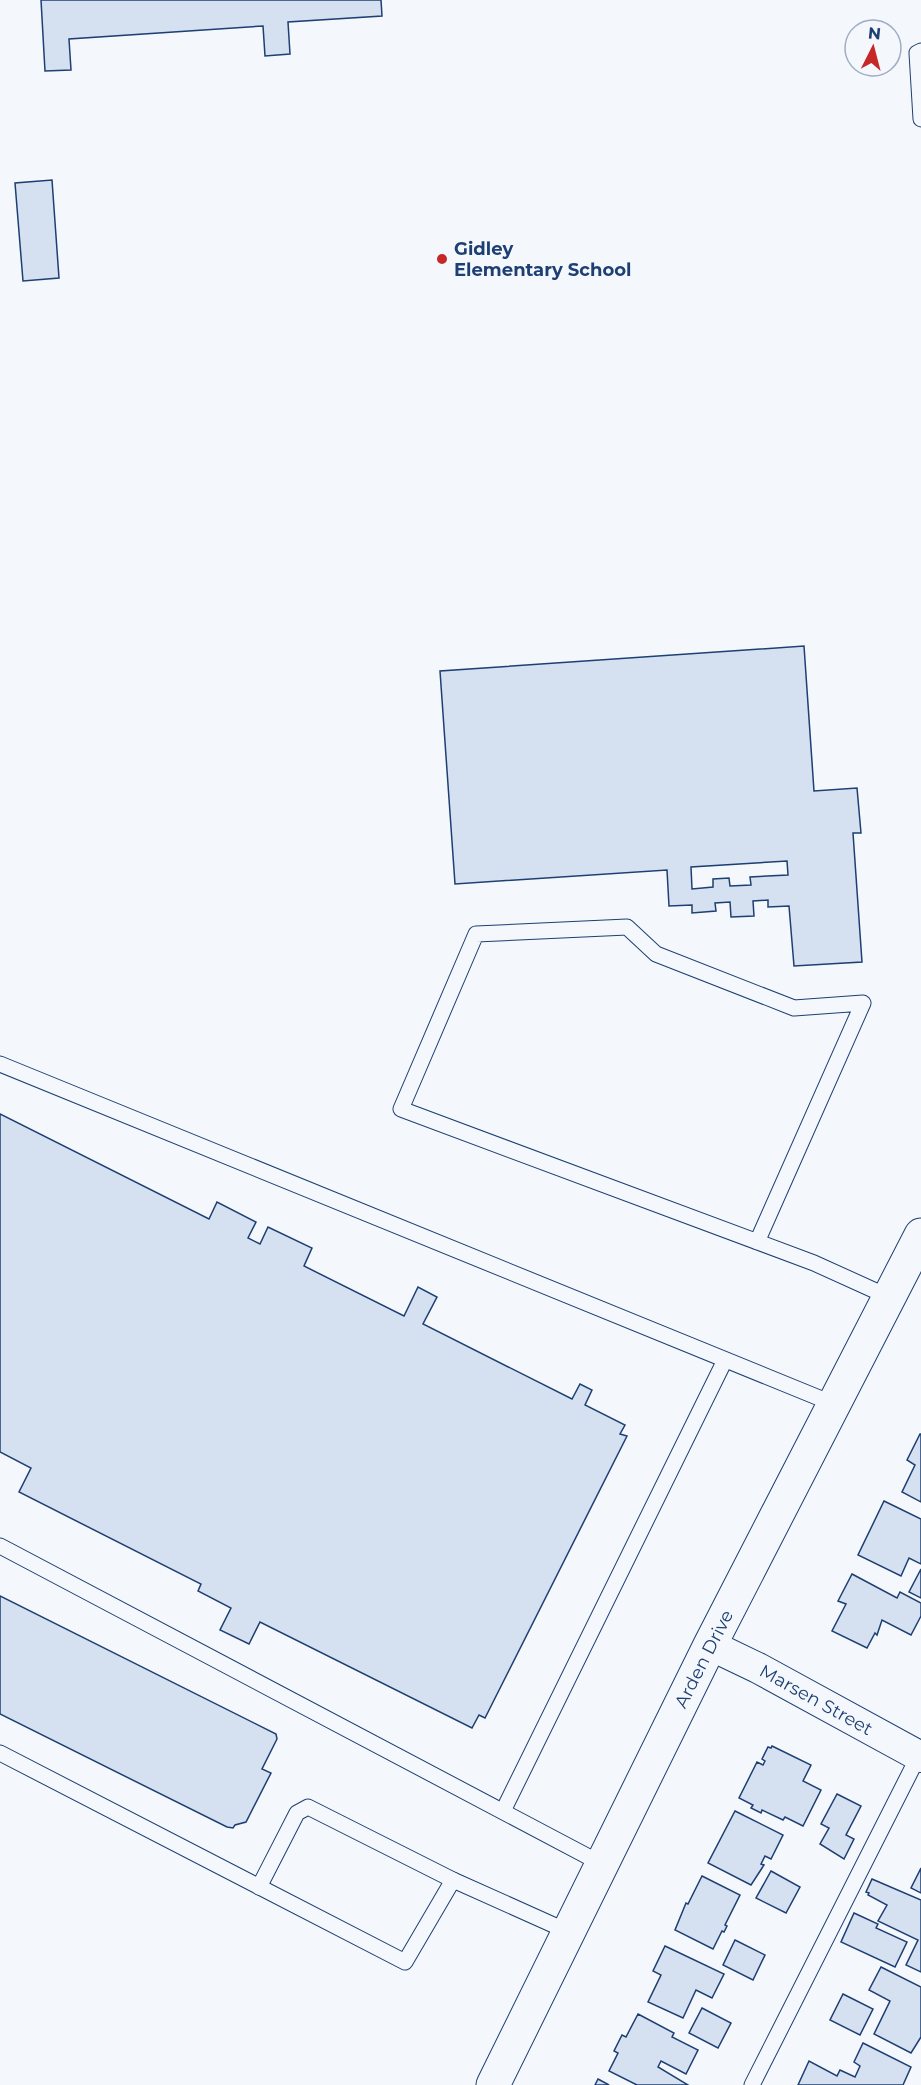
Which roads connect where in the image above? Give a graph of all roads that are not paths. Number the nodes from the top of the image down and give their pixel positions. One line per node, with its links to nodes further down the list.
1 (921, 51): 2 (lane)
2 (921, 119)
3 (0, 1064): 7 (lane)
4 (921, 1235): 6 (street, Arden Drive)
5 (757, 1242): 5 (lane); 6 (lane)
6 (889, 1297): 8 (street, Arden Drive)
7 (725, 1360): 8 (lane); 13 (lane)
8 (834, 1404): 10 (street, Arden Drive)
9 (0, 1546): 13 (lane)
10 (710, 1645): 12 (street, Marsen Street); 14 (street, Arden Drive)
11 (0, 1753): 16 (lane)
12 (920, 1755): 19 (lane)
13 (503, 1811): 14 (lane)
14 (602, 1864): 17 (street, Arden Drive)
15 (453, 1880): 16 (lane); 16 (lane); 17 (lane)
16 (259, 1887)
17 (568, 1932): 18 (street, Arden Drive)
18 (493, 2085)
19 (752, 2085)

